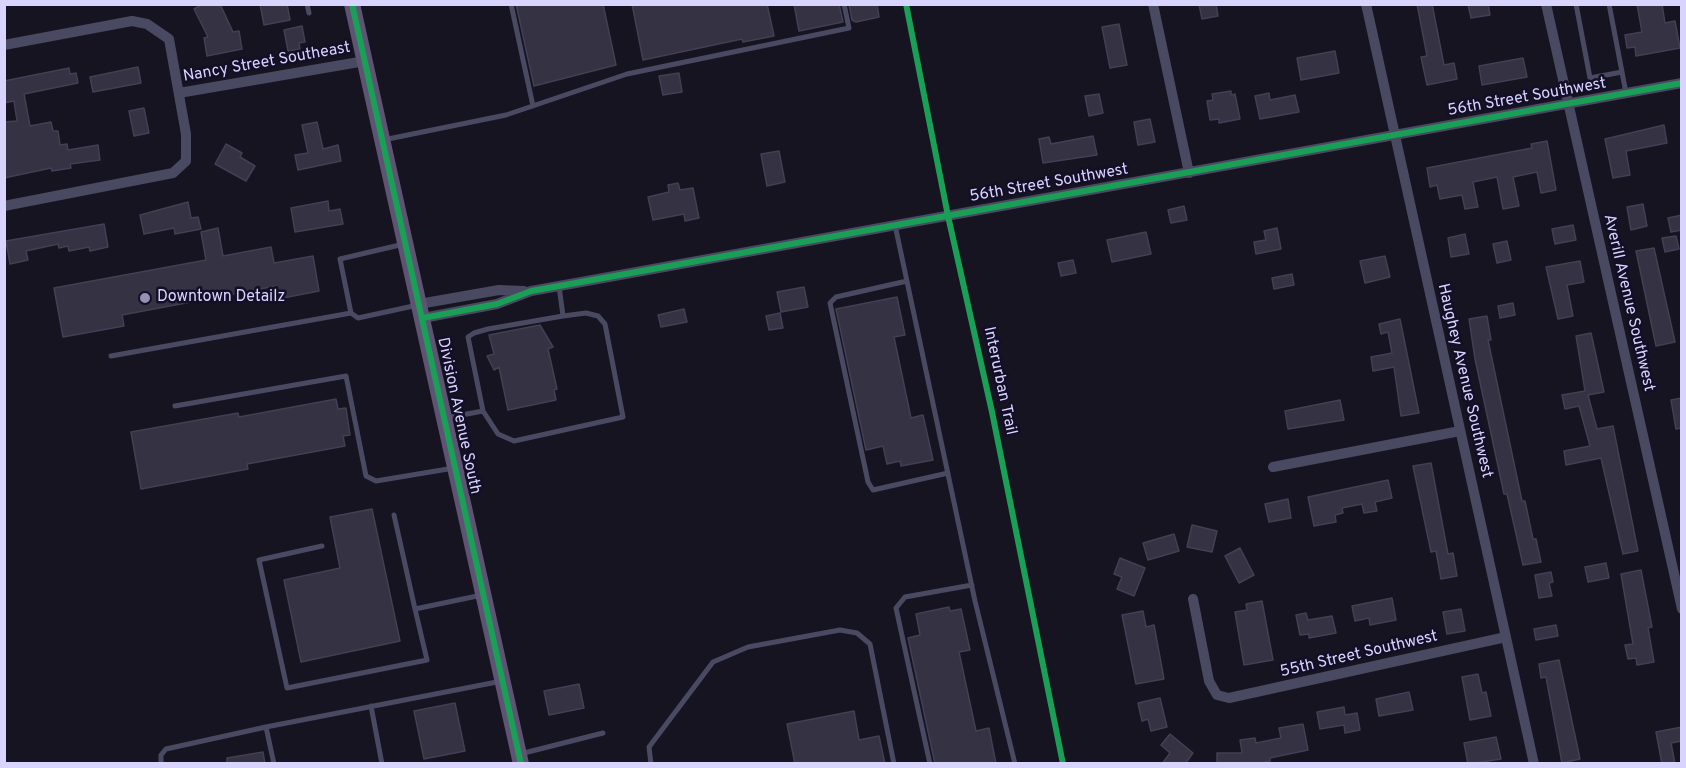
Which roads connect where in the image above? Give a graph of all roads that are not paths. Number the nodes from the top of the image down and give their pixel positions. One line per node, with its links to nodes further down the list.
1 (308, 4): 10 (lane)
2 (352, 4): 12 (main road, Division Avenue South)
3 (511, 4): 18 (lane)
4 (844, 4): 18 (lane)
5 (1153, 4): 21 (street)
6 (1366, 4): 19 (street, Haughey Avenue Southwest)
7 (1576, 4): 13 (lane)
8 (1609, 4): 13 (lane)
9 (1549, 5): 17 (street, Averill Avenue Southwest)
10 (309, 13)
11 (4, 45): 15 (street)
12 (365, 61): 15 (street, Nancy Street Southeast); 20 (main road, Division Avenue South)
13 (1622, 72): 16 (lane)
14 (1682, 83): 16 (street, 56th Street Southwest)
15 (179, 93): 22 (street, Nancy Street Southeast)
16 (1626, 93): 17 (street, 56th Street Southwest)
17 (1569, 104): 19 (street, 56th Street Southwest); 44 (street, Averill Avenue Southwest)
18 (533, 106): 20 (lane)
19 (1396, 136): 21 (street, 56th Street Southwest); 34 (street, Haughey Avenue Southwest)
20 (382, 140): 24 (main road, Division Avenue South)
21 (1189, 173): 23 (street, 56th Street Southwest)
22 (4, 206)
23 (895, 225): 25 (lane); 26 (street, 56th Street Southwest)
24 (406, 243): 27 (main road, Division Avenue South); 28 (lane)
25 (907, 281): 37 (lane); 37 (lane)
26 (558, 286): 27 (street, 56th Street Southwest); 29 (lane)
27 (421, 311): 28 (lane); 33 (main road, Division Avenue South)
28 (351, 313): 30 (lane)
29 (563, 316): 32 (lane); 32 (lane)
30 (111, 356)
31 (175, 406): 35 (lane)
32 (483, 411): 33 (lane)
33 (444, 418): 35 (main road, Division Avenue South)
34 (1460, 431): 36 (street); 45 (street, Haughey Avenue Southwest)
35 (455, 467): 41 (main road, Division Avenue South)
36 (1273, 467)
37 (948, 473): 40 (lane)
38 (394, 514): 43 (lane)
39 (322, 546): 43 (lane)
40 (972, 585): 56 (lane); 57 (lane)
41 (483, 595): 43 (lane); 46 (main road, Division Avenue South)
42 (1193, 599): 45 (street, 55th Street Southwest)
43 (415, 609)
44 (1682, 609)
45 (1506, 638): 58 (street, Haughey Avenue Southwest)
46 (503, 681): 47 (lane); 50 (main road, Division Avenue South)
47 (371, 706): 48 (lane); 53 (lane)
48 (266, 727): 51 (lane); 52 (lane)
49 (603, 733): 50 (lane)
50 (520, 759)
51 (161, 764)
52 (273, 764)
53 (382, 764)
54 (651, 764): 55 (lane)
55 (894, 764)
56 (930, 764)
57 (1016, 764)
58 (1534, 764)

